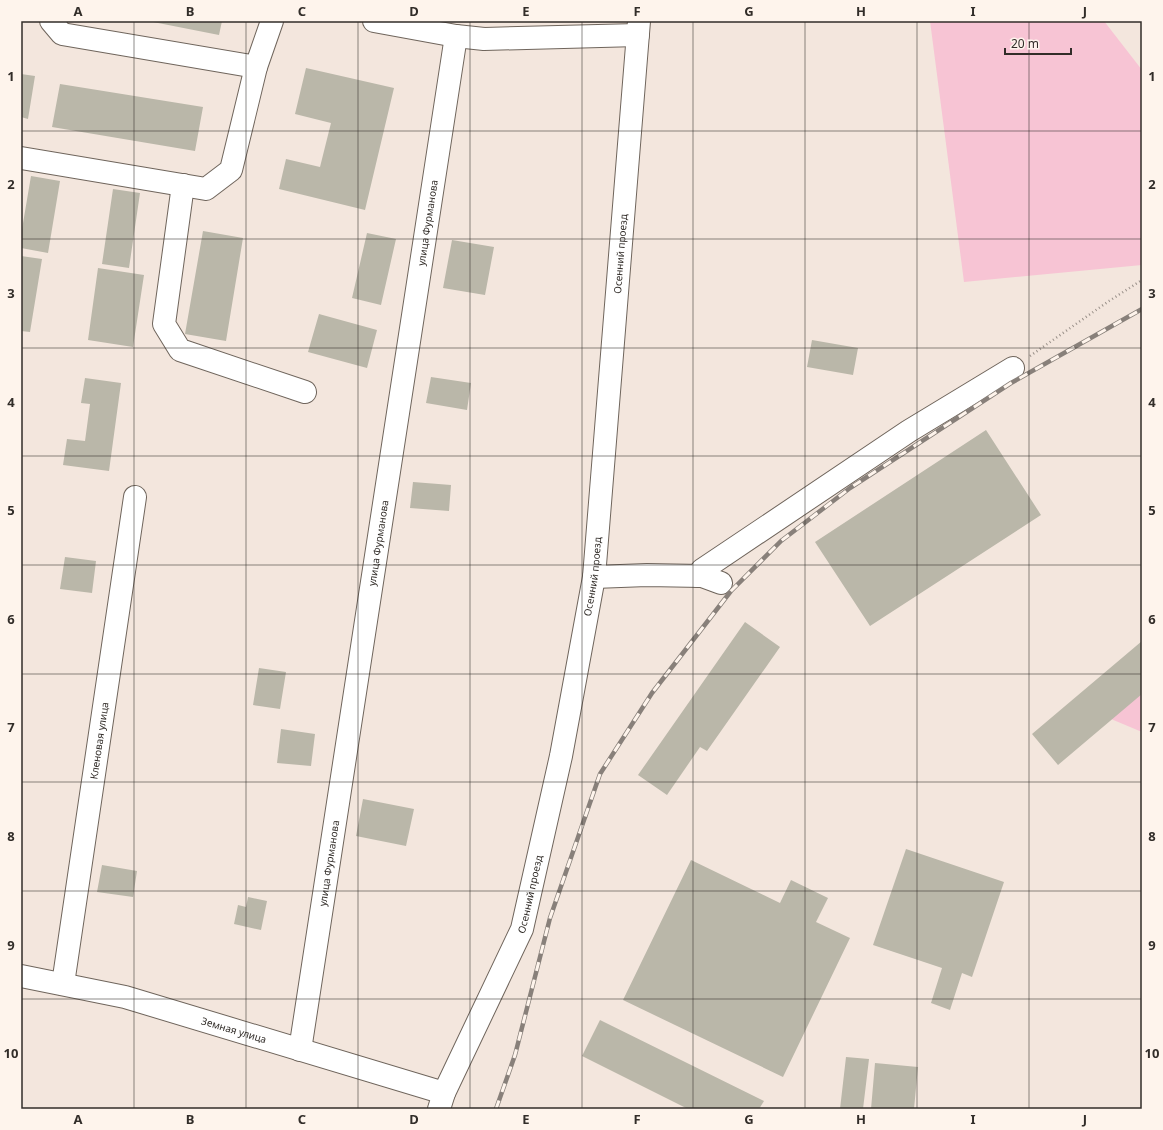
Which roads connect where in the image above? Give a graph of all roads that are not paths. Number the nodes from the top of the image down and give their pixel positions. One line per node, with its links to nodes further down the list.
1 (51, 21): 7 (street)
2 (272, 21): 7 (street)
3 (374, 21): 6 (street)
4 (638, 28): 5 (street); 14 (street, Осенний проезд)
5 (485, 30): 6 (street)
6 (456, 36): 18 (street, улица Фурманова)
7 (256, 67): 9 (street)
8 (21, 158): 9 (street)
9 (183, 185): 11 (street)
10 (1012, 368): 13 (street)
11 (305, 392)
12 (135, 498): 17 (street, Кленовая улица)
13 (698, 576): 14 (street); 15 (street)
14 (594, 577): 19 (street, Осенний проезд)
15 (721, 584)
16 (21, 976): 17 (street, Земная улица)
17 (63, 984): 18 (street, Земная улица)
18 (300, 1050): 19 (street, Земная улица)
19 (442, 1101)

